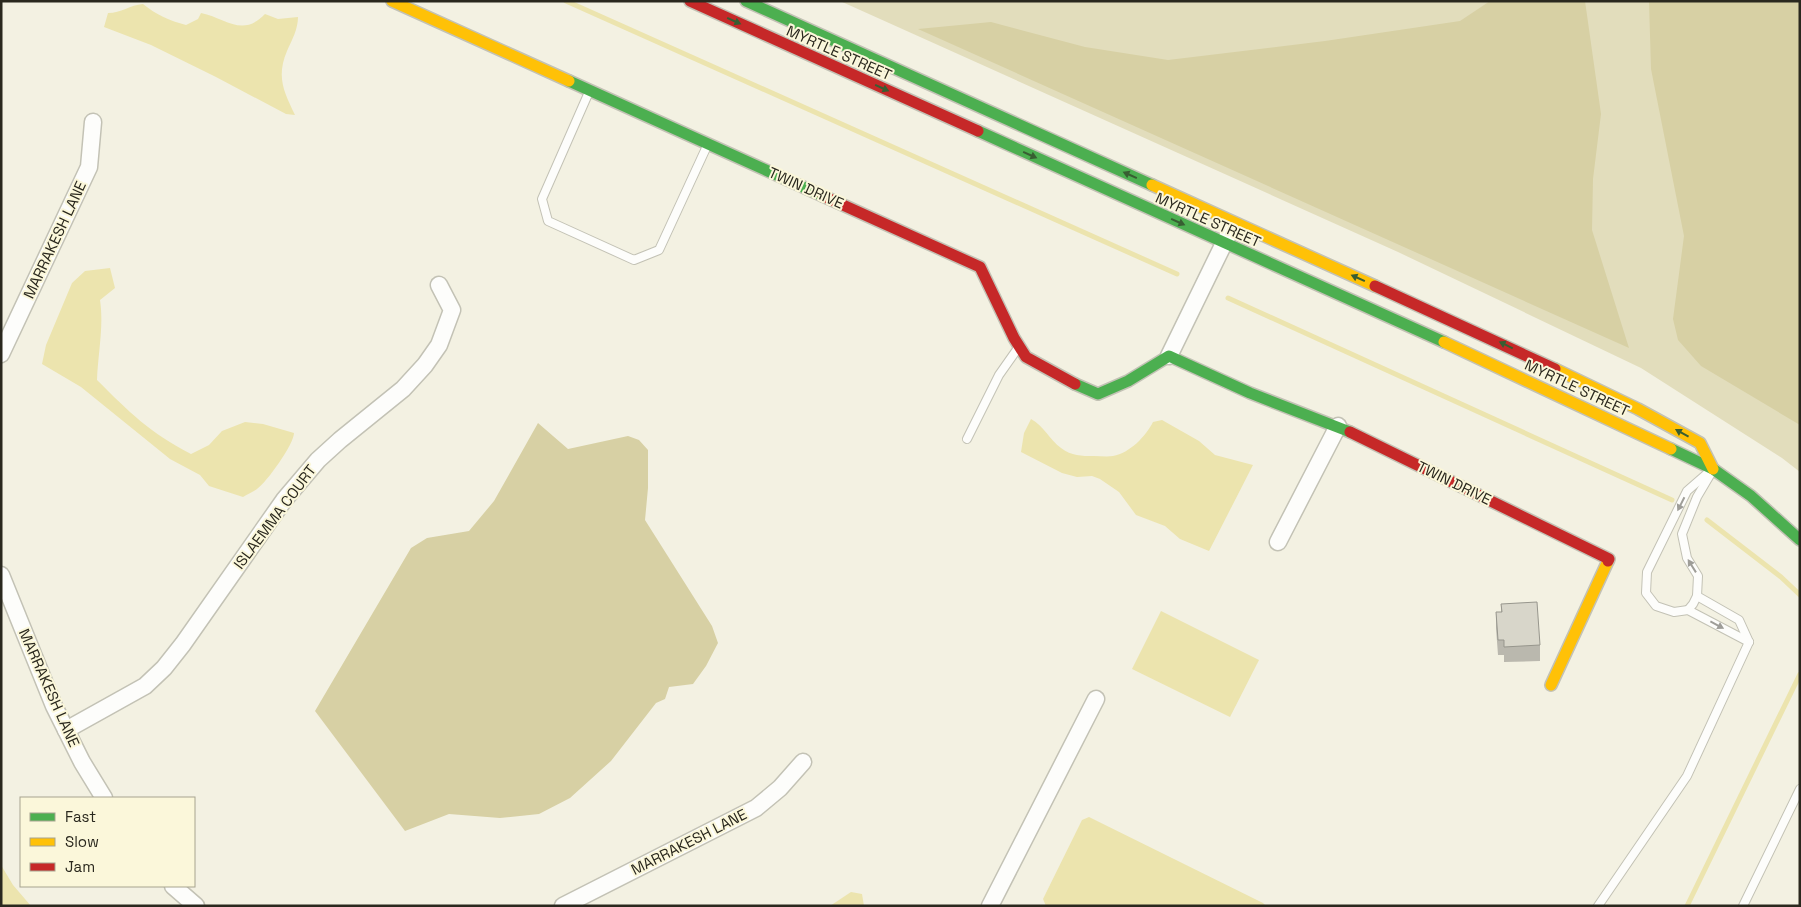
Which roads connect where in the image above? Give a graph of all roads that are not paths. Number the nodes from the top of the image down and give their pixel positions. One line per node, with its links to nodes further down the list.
1 (392, 1): 4 (street, TWIN DRIVE)
2 (690, 1): 8 (street, MYRTLE STREET, one-way to 8)
3 (746, 1): 7 (street, MYRTLE STREET, one-way to 3)
4 (590, 91): 6 (street, TWIN DRIVE); 6 (lane)
5 (93, 122): 11 (street, MARRAKESH LANE)
6 (708, 144): 10 (street, TWIN DRIVE)
7 (1234, 222): 8 (street); 15 (street, MYRTLE STREET, one-way to 7)
8 (1224, 243): 12 (street); 15 (street, MYRTLE STREET)
9 (439, 285): 24 (street, ISLAEMMA COURT)
10 (1020, 346): 12 (street, TWIN DRIVE); 14 (lane)
11 (1, 354)
12 (1169, 356): 13 (street, TWIN DRIVE)
13 (1338, 426): 17 (street); 22 (street, TWIN DRIVE)
14 (967, 439)
15 (1713, 469): 16 (street, MYRTLE STREET); 19 (lane, one-way to 15); 20 (lane, one-way to 20)
16 (1800, 540)
17 (1278, 542)
18 (1, 575): 24 (street, MARRAKESH LANE)
19 (1697, 596): 20 (lane); 21 (lane)
20 (1688, 610): 21 (lane, one-way to 21)
21 (1749, 642): 32 (lane)
22 (1551, 685)
23 (1096, 699): 31 (street)
24 (66, 730): 27 (street, MARRAKESH LANE)
25 (803, 762): 30 (street, MARRAKESH LANE)
26 (1800, 789): 33 (lane)
27 (103, 797)
28 (174, 887): 29 (street)
29 (196, 906)
30 (563, 906)
31 (990, 906)
32 (1598, 906)
33 (1742, 906)

